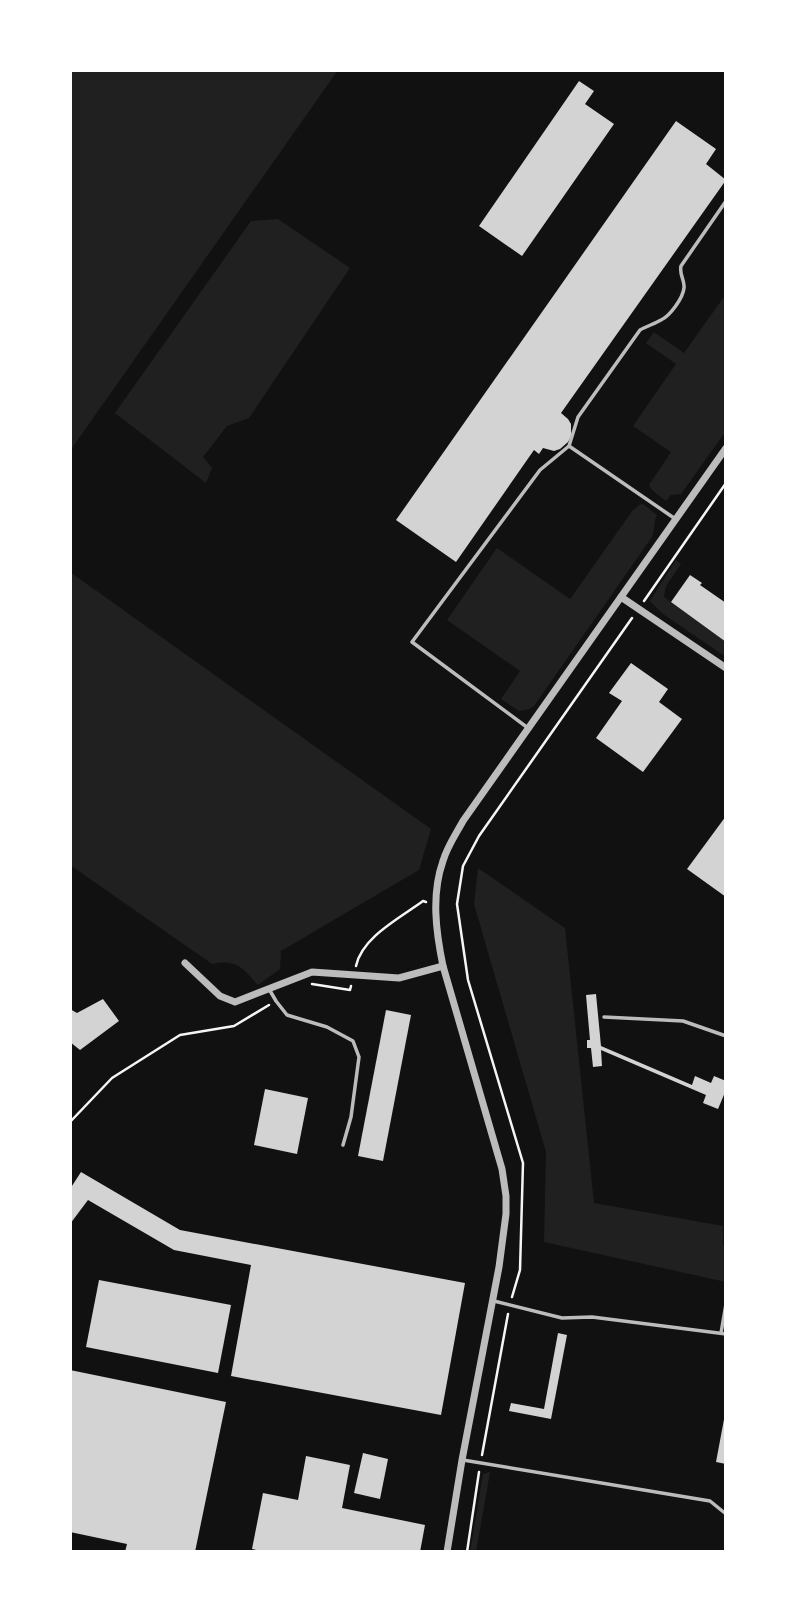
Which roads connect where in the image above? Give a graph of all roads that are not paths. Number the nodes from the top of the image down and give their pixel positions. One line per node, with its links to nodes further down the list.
1 (726, 201): 2 (lane)
2 (569, 446): 4 (lane); 7 (lane)
3 (726, 448): 4 (street)
4 (676, 519): 5 (street)
5 (621, 597): 6 (street); 7 (street)
6 (726, 668)
7 (529, 729): 9 (street)
8 (185, 963): 10 (street)
9 (443, 966): 10 (street); 14 (street)
10 (270, 989): 13 (lane)
11 (604, 1017): 12 (lane)
12 (726, 1036)
13 (343, 1145)
14 (492, 1300): 16 (lane); 17 (street)
15 (726, 1304): 16 (lane)
16 (724, 1334)
17 (462, 1460): 18 (lane); 19 (street)
18 (726, 1514)
19 (447, 1552)

